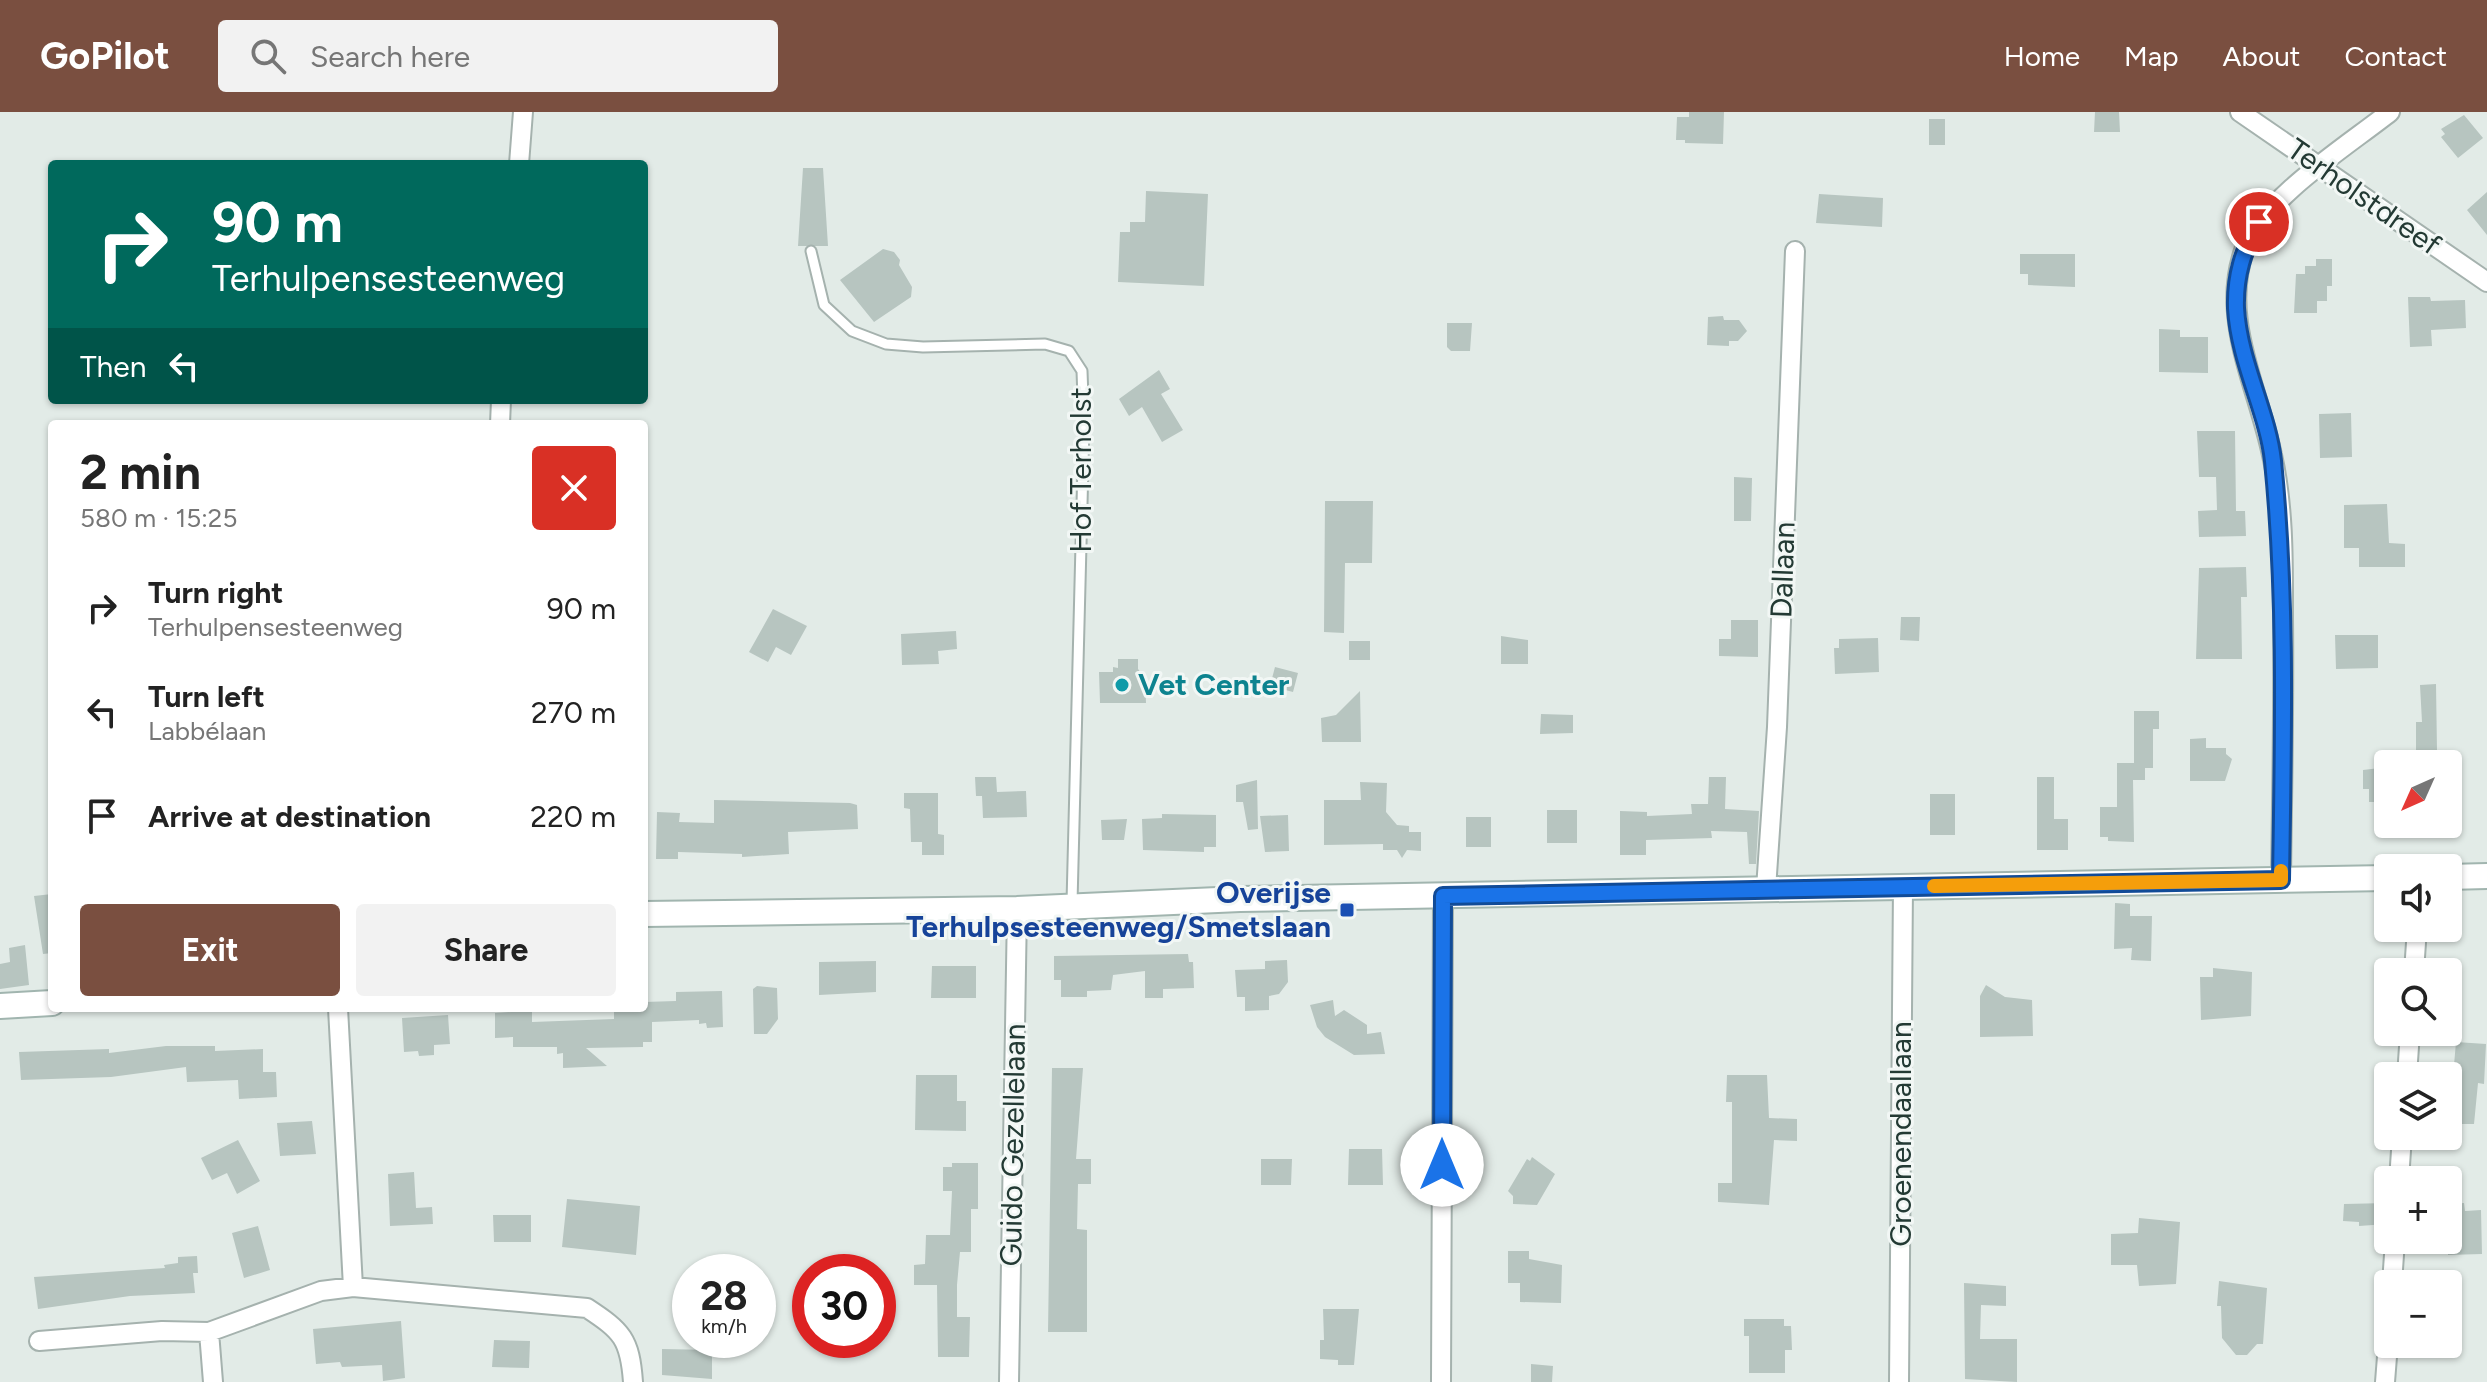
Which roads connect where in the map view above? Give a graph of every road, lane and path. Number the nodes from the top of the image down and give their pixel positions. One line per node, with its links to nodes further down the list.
1 (523, 112): 4 (street)
2 (2240, 112): 5 (street, Terholstdreef)
3 (2390, 112): 5 (street)
4 (519, 160)
5 (2322, 166): 8 (street, Terholstdreef); 12 (street)
6 (811, 251): 16 (lane, Hof Terholst)
7 (1795, 251): 14 (street, Dallaan)
8 (2487, 282)
9 (2487, 876): 10 (main road)
10 (2462, 877)
11 (2374, 878): 12 (main road)
12 (2281, 880): 13 (main road)
13 (1903, 886): 14 (main road); 30 (street, Groenendaallaan)
14 (1766, 889): 15 (main road)
15 (1443, 896): 16 (main road); 29 (street)
16 (1072, 907): 17 (main road)
17 (1017, 909): 18 (main road); 28 (street, Guido Gezellelaan)
18 (648, 914)
19 (48, 1003): 20 (main road)
20 (0, 1006)
21 (338, 1012): 22 (street)
22 (353, 1287): 23 (street); 27 (street)
23 (209, 1332): 24 (street); 26 (street)
24 (39, 1341)
25 (2387, 1358): 31 (street)
26 (213, 1382)
27 (633, 1382)
28 (1009, 1382)
29 (1441, 1382)
30 (1899, 1382)
31 (2385, 1382)

